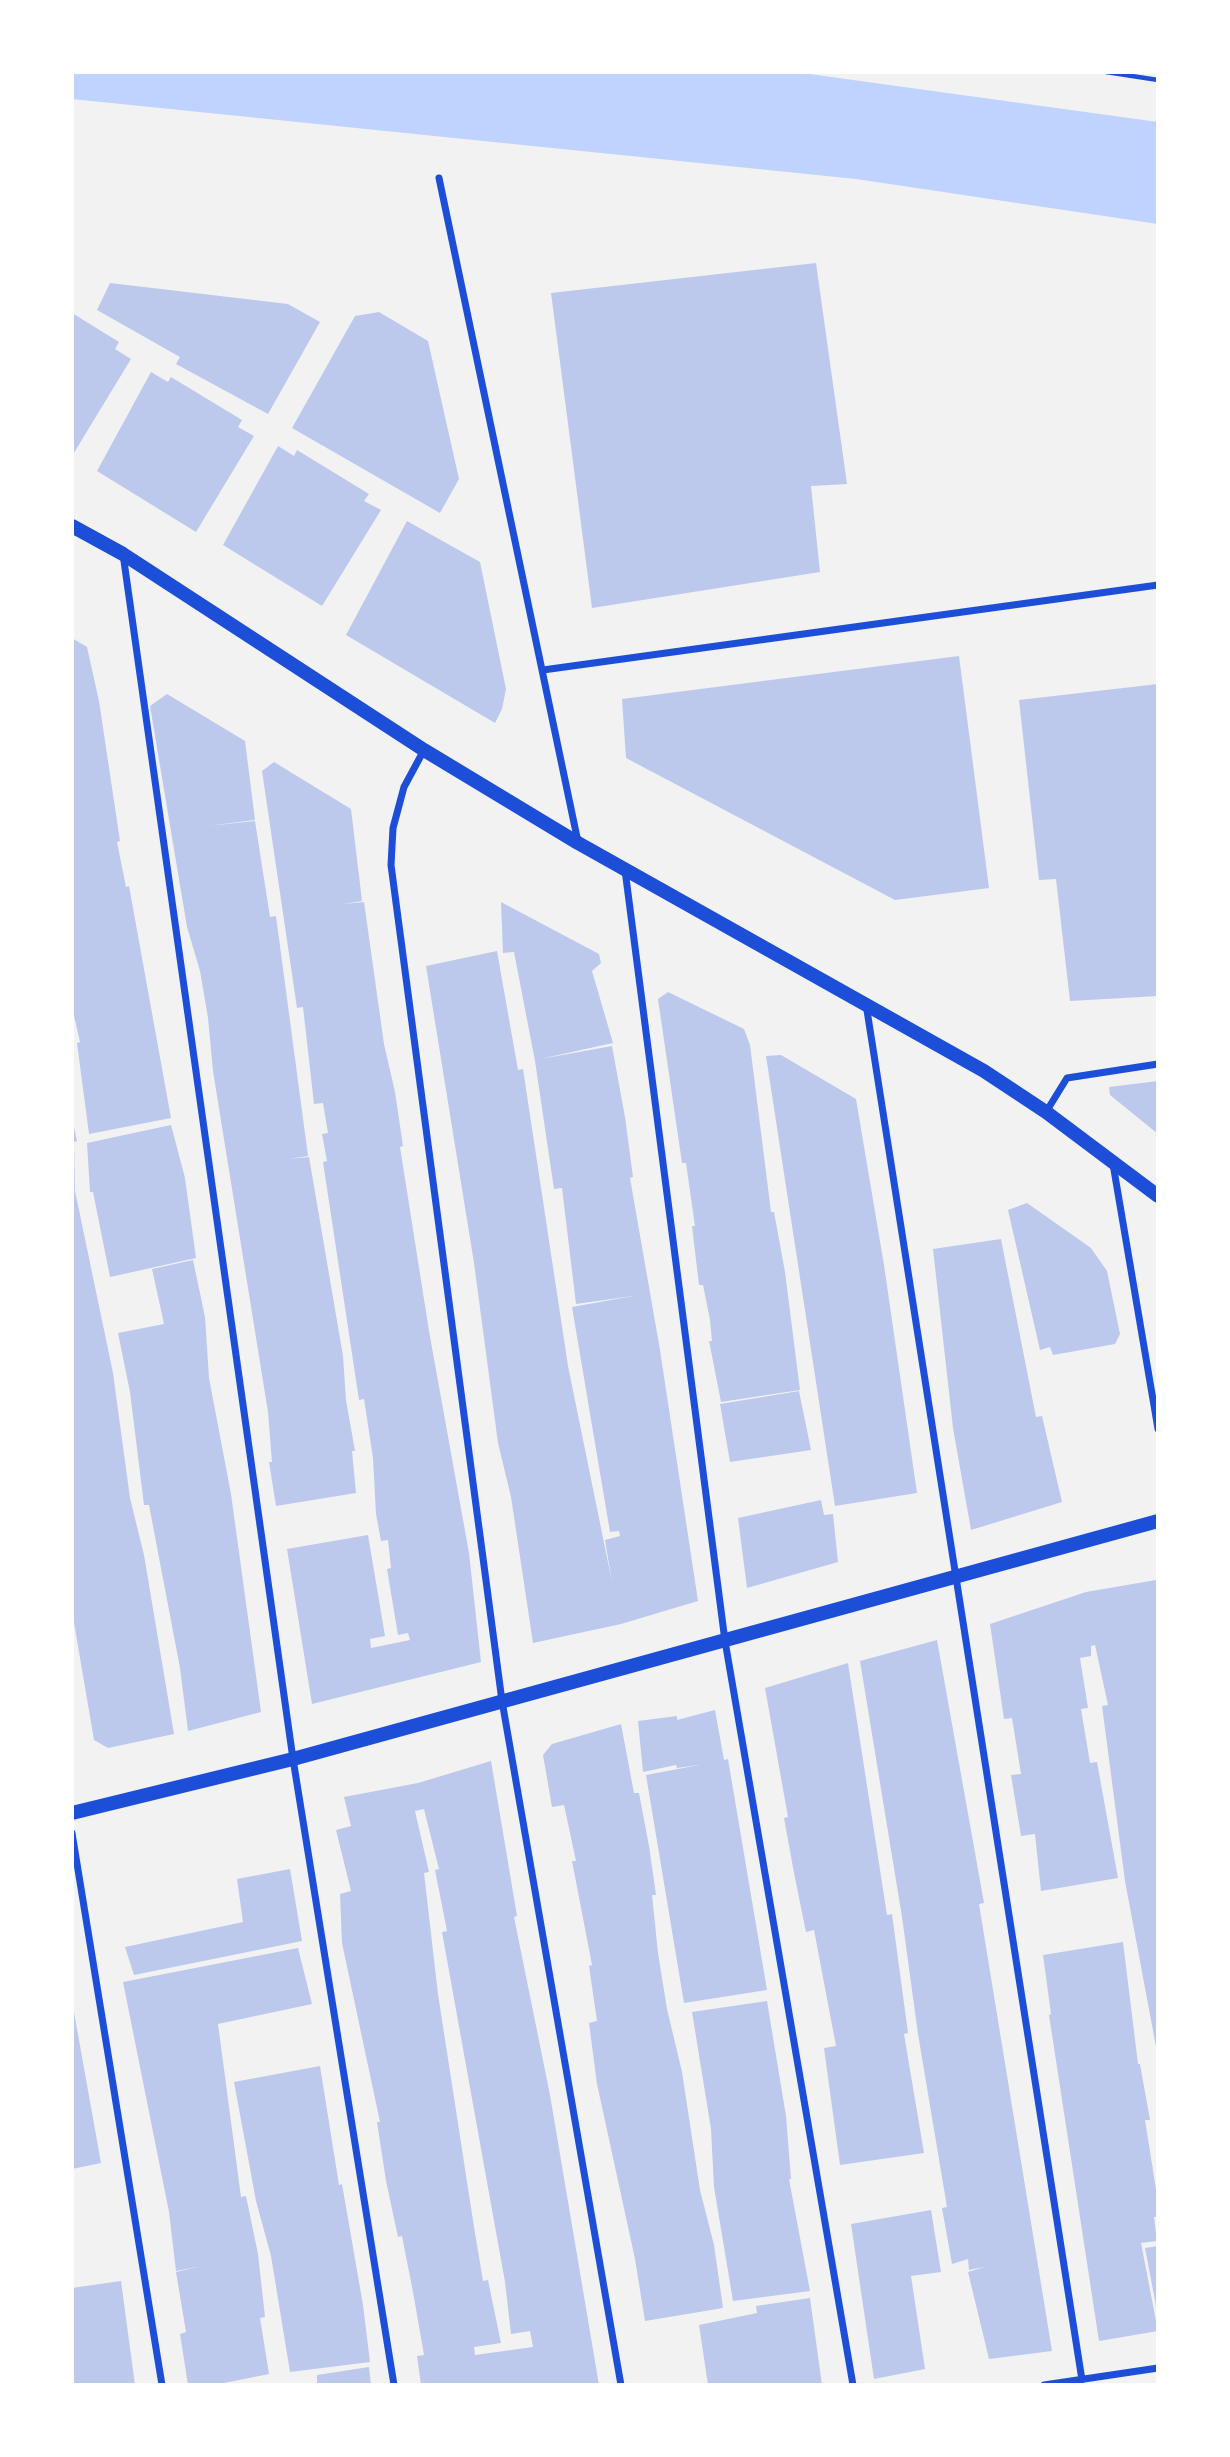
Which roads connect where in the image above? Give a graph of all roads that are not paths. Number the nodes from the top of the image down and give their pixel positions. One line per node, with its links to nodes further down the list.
1 (439, 178): 5 (street)
2 (72, 526): 3 (main road)
3 (123, 554): 6 (main road); 19 (street)
4 (1158, 585): 5 (street)
5 (543, 670): 7 (street)
6 (424, 750): 7 (main road); 18 (street)
7 (578, 843): 8 (main road)
8 (625, 869): 9 (main road); 17 (street)
9 (866, 1004): 11 (main road); 16 (street)
10 (1158, 1064): 11 (street)
11 (1046, 1112): 12 (main road)
12 (1112, 1160): 13 (main road); 14 (street)
13 (1158, 1196)
14 (1158, 1429)
15 (1158, 1521): 16 (main road)
16 (956, 1578): 17 (main road); 23 (street)
17 (725, 1641): 18 (main road); 27 (street)
18 (502, 1700): 19 (main road); 26 (street)
19 (293, 1759): 20 (main road); 25 (street)
20 (72, 1813)
21 (72, 1833): 24 (street)
22 (1158, 2368): 23 (street)
23 (1082, 2380): 28 (street)
24 (162, 2385)
25 (394, 2385)
26 (621, 2385)
27 (853, 2385)
28 (1044, 2385)

